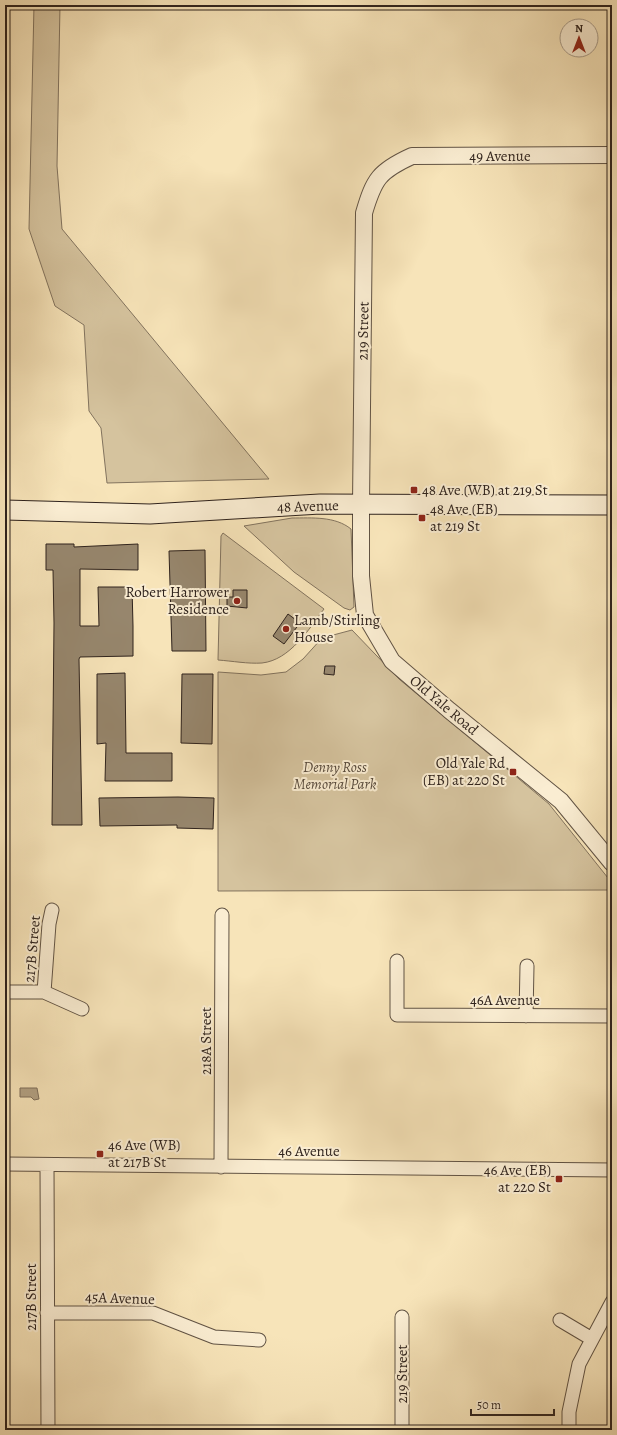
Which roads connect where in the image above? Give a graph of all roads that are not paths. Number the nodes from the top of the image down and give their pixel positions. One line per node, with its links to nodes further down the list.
1 (612, 155): 2 (street, 49 Avenue)
2 (390, 166): 3 (street, 219 Street)
3 (361, 504): 4 (main road, 48 Avenue); 5 (main road, 48 Avenue); 6 (street, Old Yale Road)
4 (612, 505)
5 (5, 510)
6 (612, 863)
7 (52, 910): 12 (street, 217B Street)
8 (222, 915): 18 (street, 218A Street)
9 (398, 961): 14 (street, 46A Avenue)
10 (527, 966): 14 (street)
11 (5, 992): 12 (street)
12 (44, 992): 13 (street)
13 (82, 1009)
14 (526, 1016): 15 (street, 46A Avenue)
15 (612, 1016)
16 (5, 1164): 17 (street, 46 Avenue)
17 (47, 1165): 18 (street, 46 Avenue); 21 (street, 217B Street)
18 (221, 1167): 19 (street, 46 Avenue)
19 (612, 1170)
20 (612, 1302): 24 (street)
21 (47, 1313): 25 (street, 45A Avenue); 26 (street, 217B Street)
22 (402, 1317): 27 (street, 219 Street)
23 (560, 1320): 24 (street)
24 (592, 1339): 28 (street)
25 (259, 1340)
26 (48, 1430)
27 (402, 1430)
28 (569, 1430)

